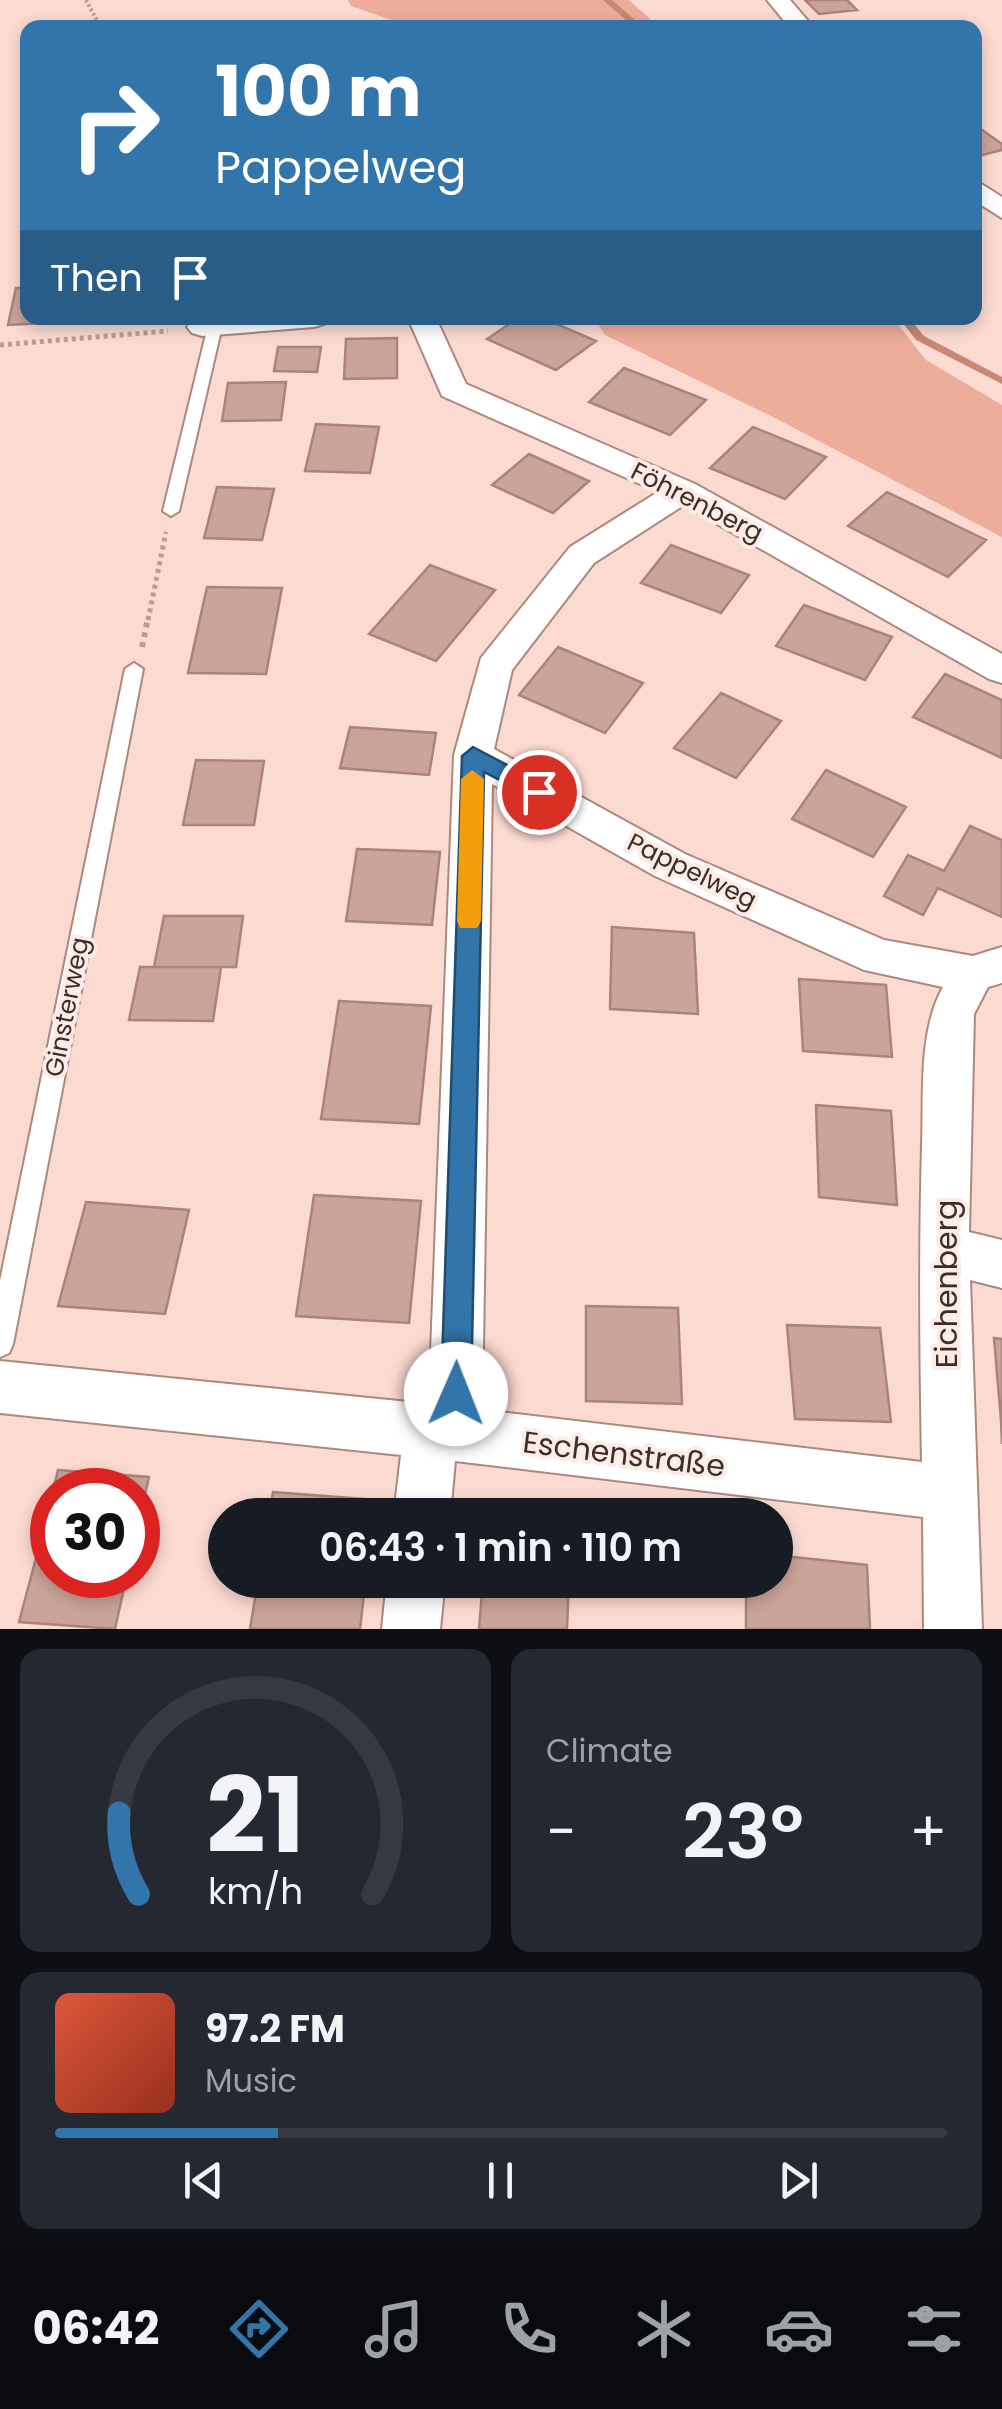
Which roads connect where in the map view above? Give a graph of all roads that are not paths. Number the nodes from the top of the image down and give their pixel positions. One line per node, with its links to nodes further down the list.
1 (778, 0): 2 (street)
2 (795, 20)
3 (982, 194): 4 (street)
4 (1002, 210)
5 (232, 325): 7 (street)
6 (425, 325): 8 (street, Föhrenberg)
7 (209, 327): 9 (lane)
8 (683, 491): 11 (street, Föhrenberg); 12 (street)
9 (170, 512)
10 (136, 665): 16 (lane, Ginsterweg)
11 (1002, 670)
12 (473, 756): 13 (street, Pappelweg); 18 (street)
13 (988, 970): 14 (street, Eichenberg)
14 (944, 1250): 15 (street); 19 (street, Eichenberg)
15 (1002, 1264)
16 (0, 1344)
17 (0, 1386): 18 (street, Eschenstraße)
18 (442, 1434): 19 (street, Eschenstraße); 20 (street)
19 (949, 1493): 23 (street, Eichenberg)
20 (426, 1498)
21 (414, 1598): 22 (street)
22 (411, 1629)
23 (953, 1629)

